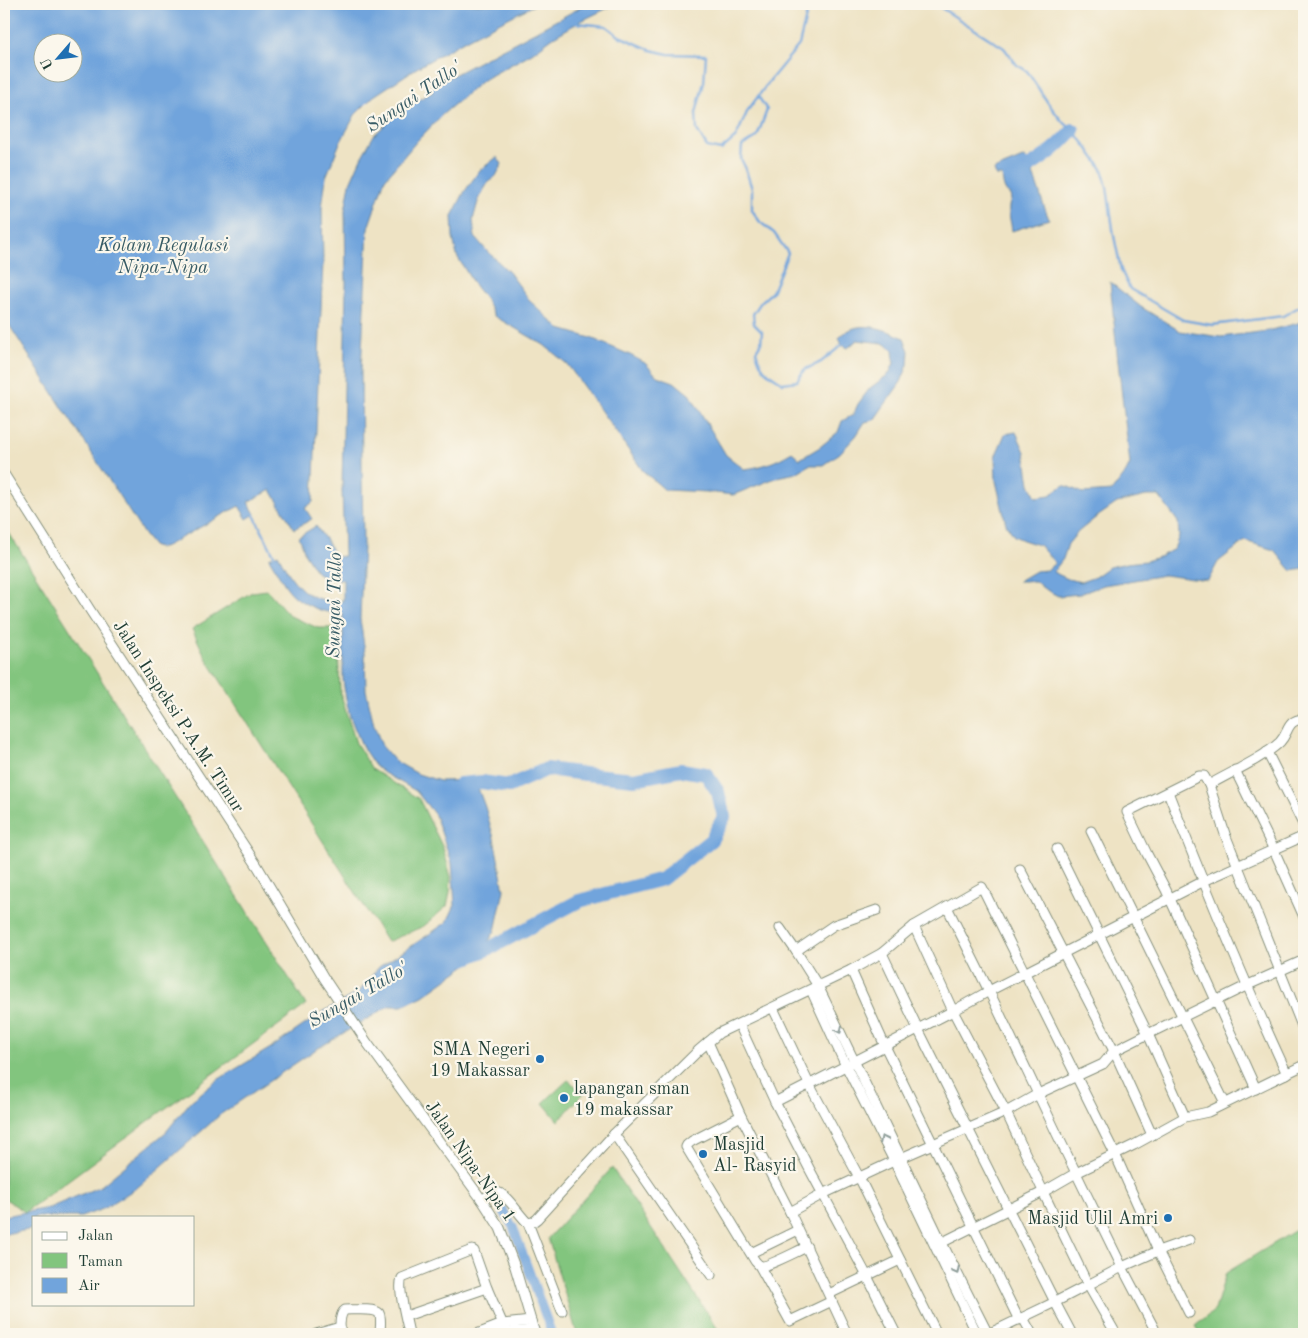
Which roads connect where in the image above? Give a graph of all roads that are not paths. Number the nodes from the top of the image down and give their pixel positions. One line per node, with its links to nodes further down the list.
1 (4, 474): 42 (street, Jalan Inspeksi P.A.M. Timur)
2 (1304, 720): 3 (street)
3 (1267, 752): 4 (street); 7 (street)
4 (1235, 770): 5 (street); 11 (street)
5 (1209, 785): 6 (street); 12 (street)
6 (1168, 792): 14 (street); 15 (street)
7 (1304, 826)
8 (1091, 831): 19 (street)
9 (1304, 836): 11 (street)
10 (1057, 850): 22 (street)
11 (1274, 850): 12 (street); 18 (street)
12 (1238, 866): 14 (street); 28 (street)
13 (1020, 869): 25 (street)
14 (1204, 882): 15 (street); 30 (street)
15 (1170, 898): 19 (street); 33 (street)
16 (948, 907): 20 (street); 29 (street); 32 (street)
17 (877, 910): 23 (street)
18 (1304, 917)
19 (1133, 918): 22 (street); 36 (street)
20 (914, 926): 24 (street); 35 (street)
21 (780, 928): 23 (street)
22 (1099, 935): 25 (street); 40 (street)
23 (796, 951): 31 (street)
24 (882, 953): 27 (street); 38 (street)
25 (1064, 953): 29 (street); 44 (street)
26 (1304, 960): 28 (street)
27 (851, 970): 31 (street); 43 (street)
28 (1280, 971): 30 (street); 39 (street)
29 (1026, 973): 32 (street); 48 (street)
30 (1248, 985): 33 (street); 47 (street)
31 (814, 988): 34 (street); 45 (street)
32 (989, 991): 35 (street); 51 (street)
33 (1216, 1001): 36 (street); 50 (street)
34 (773, 1008): 37 (street); 49 (street)
35 (954, 1012): 38 (street); 54 (street)
36 (1182, 1018): 40 (street); 53 (street)
37 (739, 1024): 41 (street); 52 (street)
38 (918, 1029): 43 (street); 57 (street)
39 (1304, 1031)
40 (1148, 1034): 44 (street); 56 (street)
41 (708, 1042): 55 (street); 58 (street)
42 (368, 1044): 67 (street, Jalan Nipa-Nipa 1)
43 (885, 1046): 45 (street); 60 (street)
44 (1114, 1051): 48 (street); 59 (street)
45 (850, 1064): 49 (street); 62 (street)
46 (1304, 1065): 47 (street)
47 (1287, 1074): 50 (street)
48 (1076, 1077): 51 (street); 61 (street)
49 (809, 1084): 52 (street); 64 (street)
50 (1256, 1089): 53 (street)
51 (1038, 1094): 54 (street); 63 (street)
52 (775, 1102): 66 (street)
53 (1225, 1104): 56 (street)
54 (1006, 1112): 57 (street); 65 (street)
55 (740, 1116): 69 (street); 77 (street)
56 (1186, 1117): 59 (street)
57 (968, 1129): 60 (street); 68 (street)
58 (614, 1134): 70 (street); 81 (street)
59 (1152, 1135): 61 (street)
60 (932, 1144): 62 (street); 71 (street)
61 (1115, 1154): 63 (street); 76 (street)
62 (898, 1159): 64 (street); 74 (street)
63 (1076, 1172): 65 (street); 80 (street)
64 (859, 1177): 66 (street); 78 (street)
65 (1042, 1191): 68 (street); 83 (street)
66 (823, 1194): 69 (street); 82 (street)
67 (482, 1200): 70 (street); 91 (street, Jalan Nipa-Nipa 1)
68 (1008, 1210): 71 (street); 86 (street)
69 (790, 1212): 72 (street)
70 (528, 1223): 87 (street)
71 (973, 1226): 74 (street); 90 (street)
72 (798, 1230): 75 (street); 77 (street)
73 (1189, 1240): 76 (street)
74 (938, 1244): 102 (street); 103 (street, one-way to 103)
75 (806, 1247): 79 (street); 85 (street)
76 (1158, 1251): 80 (street); 88 (street)
77 (751, 1253): 79 (street)
78 (900, 1260): 82 (street); 101 (street)
79 (759, 1265): 85 (street)
80 (1122, 1267): 83 (street); 92 (street)
81 (711, 1275)
82 (868, 1276): 85 (street); 100 (street)
83 (1088, 1284): 86 (street); 106 (street)
84 (487, 1288): 89 (street); 89 (street); 94 (street)
85 (830, 1298): 99 (street)
86 (1055, 1302): 90 (street); 105 (street)
87 (562, 1311)
88 (1189, 1313)
89 (406, 1316): 97 (street)
90 (1021, 1319): 103 (street); 104 (street)
91 (534, 1328): 94 (street)
92 (1154, 1328)
93 (340, 1331): 95 (street); 96 (street)
94 (503, 1331): 98 (street)
95 (316, 1334)
96 (380, 1334)
97 (409, 1334)
98 (477, 1334)
99 (847, 1334)
100 (896, 1334)
101 (937, 1334)
102 (977, 1334)
103 (988, 1334)
104 (1032, 1334)
105 (1072, 1334)
106 (1116, 1334)

